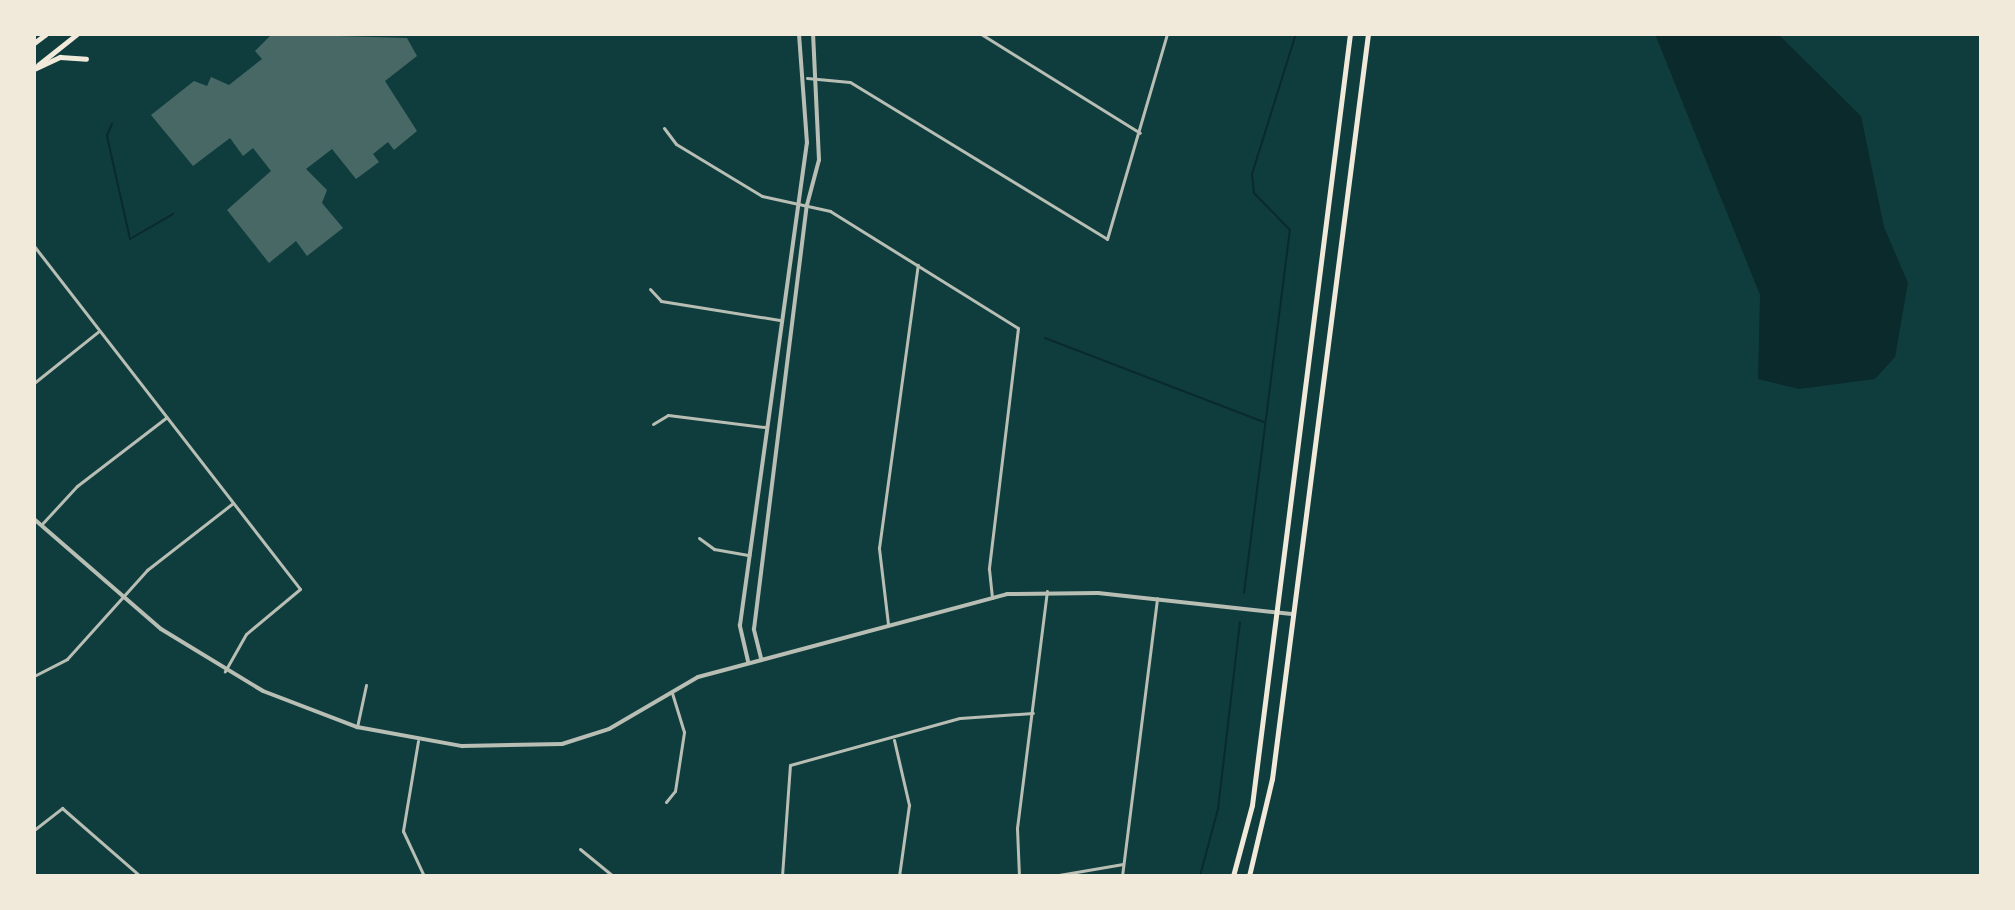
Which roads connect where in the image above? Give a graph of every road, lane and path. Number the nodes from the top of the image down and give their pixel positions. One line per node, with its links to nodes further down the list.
1 (46, 34): 9 (main road)
2 (799, 34): 13 (street)
3 (813, 34): 12 (street)
4 (981, 34): 15 (street)
5 (1167, 34): 15 (street)
6 (1350, 34): 36 (main road)
7 (1368, 34): 37 (main road)
8 (72, 35): 11 (main road)
9 (34, 43)
10 (86, 59): 11 (main road)
11 (34, 68)
12 (819, 77): 13 (street); 15 (street); 17 (street)
13 (807, 78): 16 (street)
14 (664, 128): 16 (street)
15 (1140, 133)
16 (793, 203): 17 (street); 21 (street)
17 (807, 205): 19 (street); 39 (street)
18 (34, 246): 22 (street)
19 (918, 265): 34 (street); 38 (street)
20 (650, 289): 21 (street)
21 (779, 320): 26 (street)
22 (99, 331): 23 (street); 24 (street)
23 (34, 383)
24 (167, 417): 27 (street); 29 (street)
25 (653, 424): 26 (street)
26 (765, 427): 31 (street)
27 (233, 503): 33 (street); 41 (street)
28 (34, 519): 29 (street)
29 (41, 525): 33 (street)
30 (699, 538): 31 (street)
31 (749, 555): 40 (street)
32 (1047, 591): 34 (street); 35 (street); 45 (street)
33 (123, 596): 41 (street); 42 (street)
34 (992, 598): 38 (street)
35 (1157, 598): 36 (street); 52 (street)
36 (1277, 611): 37 (street); 61 (main road)
37 (1292, 614): 62 (main road)
38 (888, 624): 39 (street)
39 (761, 658): 40 (street)
40 (748, 662): 44 (street)
41 (225, 671): 46 (street)
42 (34, 676)
43 (366, 685): 46 (street)
44 (672, 692): 48 (street); 49 (street)
45 (1033, 713): 47 (street); 58 (street)
46 (357, 727): 48 (street)
47 (893, 738): 56 (street); 57 (street)
48 (418, 741): 54 (street)
49 (666, 802)
50 (34, 830): 53 (street)
51 (580, 849): 55 (street)
52 (1123, 864): 59 (street); 60 (street)
53 (140, 876)
54 (424, 876)
55 (613, 876)
56 (782, 876)
57 (899, 876)
58 (1019, 876)
59 (1053, 876)
60 (1122, 876)
61 (1233, 876)
62 (1249, 876)

